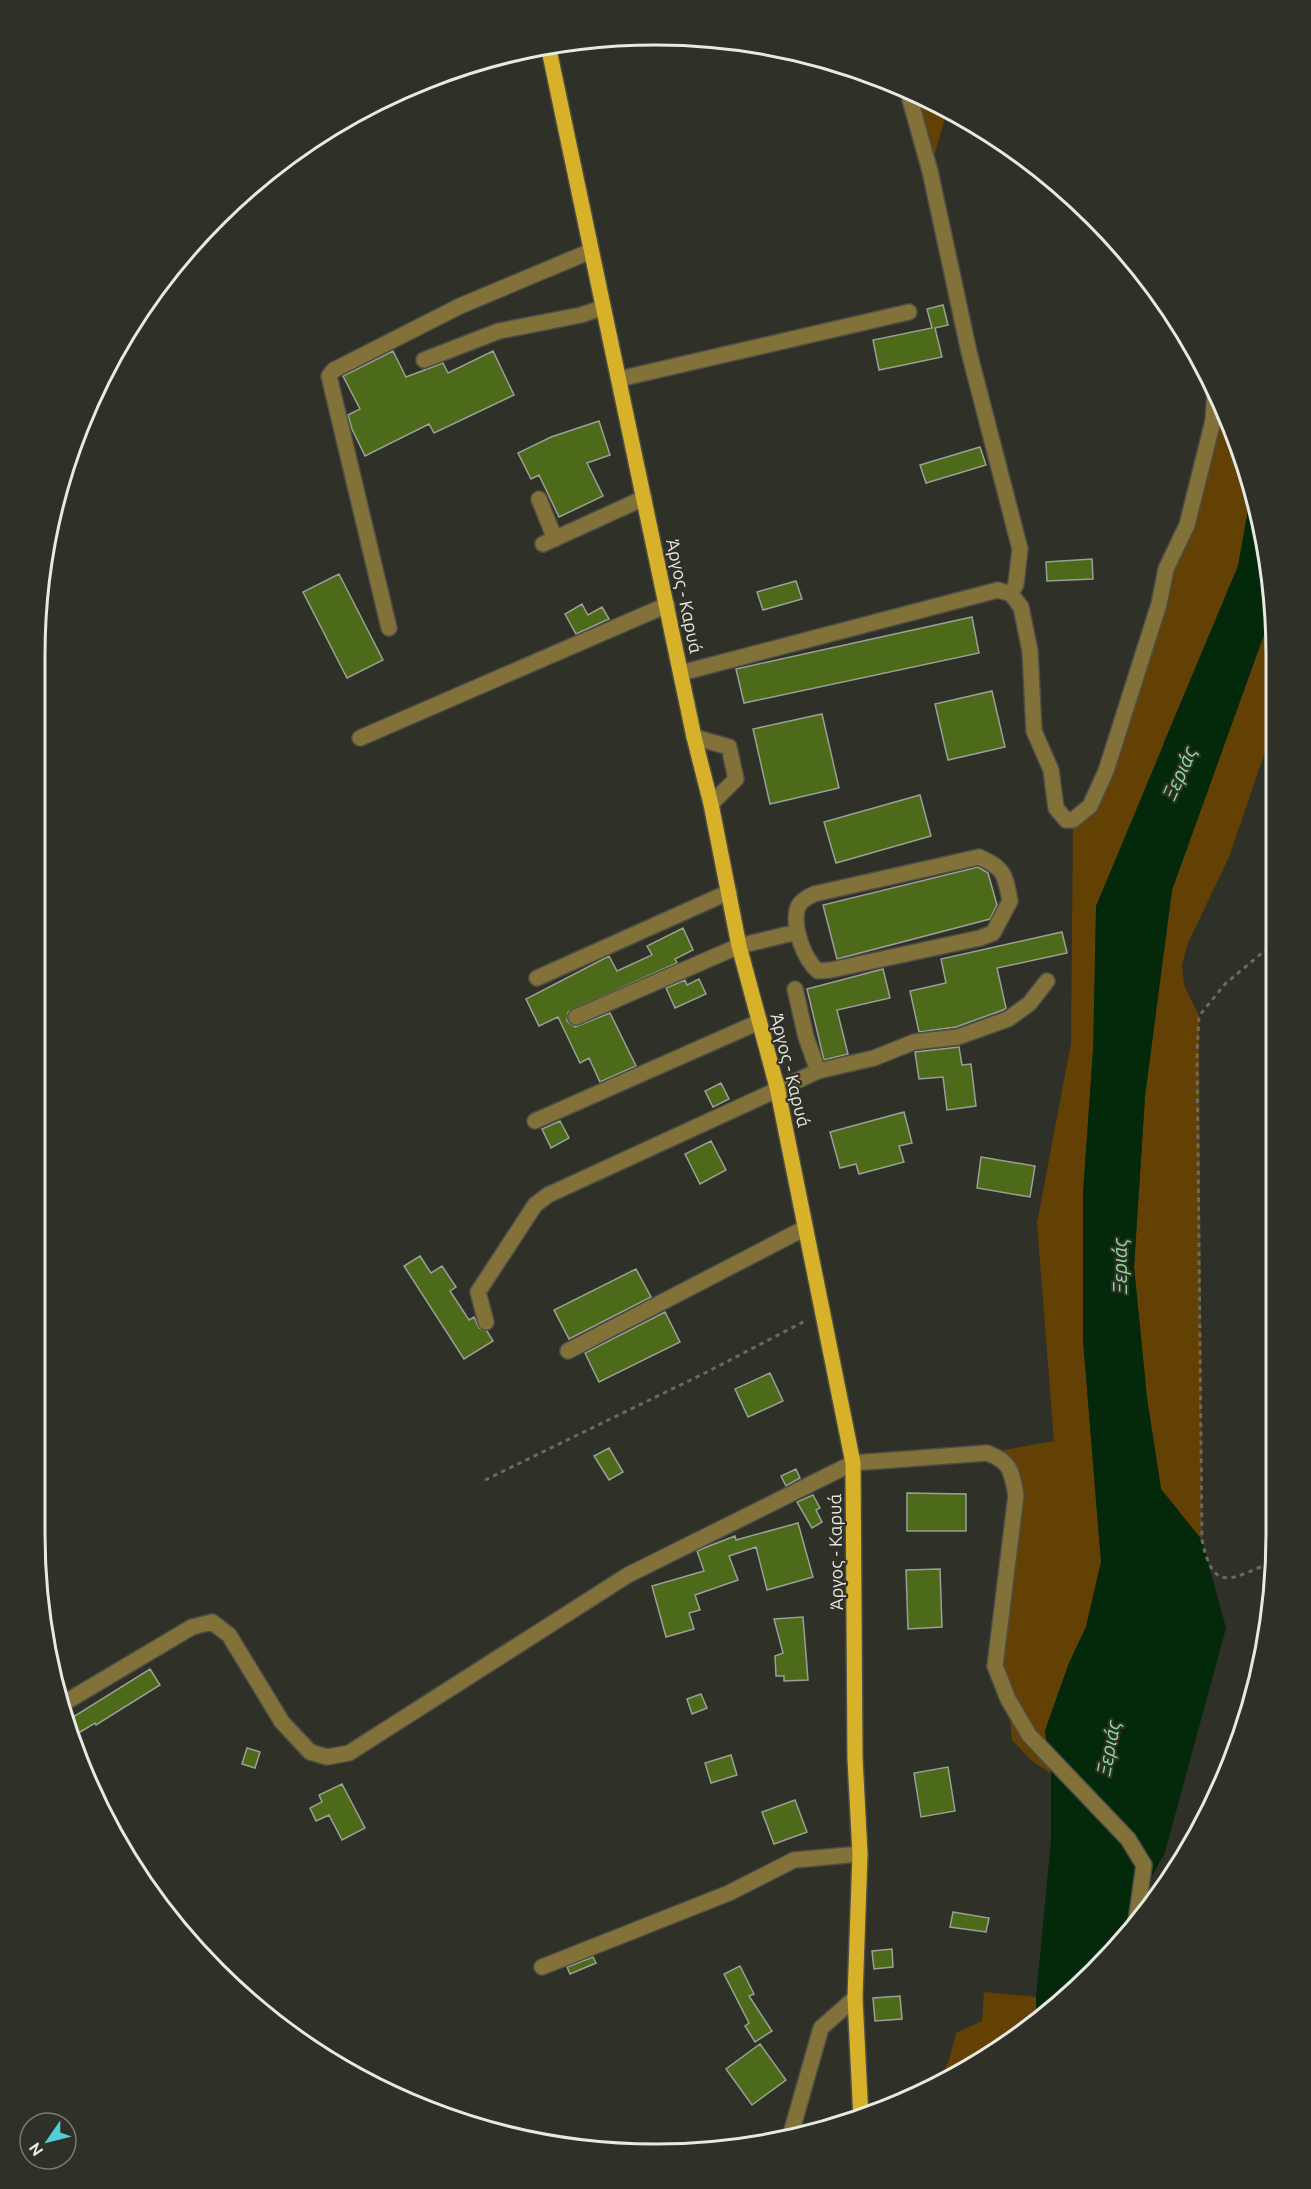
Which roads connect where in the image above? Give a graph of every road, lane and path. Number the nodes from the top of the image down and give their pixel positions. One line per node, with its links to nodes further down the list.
1 (550, 55): 3 (main road, Άργος - Καρυά)
2 (910, 101): 11 (street)
3 (591, 251): 4 (main road, Άργος - Καρυά); 13 (street)
4 (602, 308): 6 (street); 7 (main road, Άργος - Καρυά)
5 (909, 312): 7 (street)
6 (424, 360)
7 (619, 379): 9 (main road, Άργος - Καρυά)
8 (1214, 409): 11 (street)
9 (644, 498): 10 (street); 12 (main road, Άργος - Καρυά)
10 (539, 499)
11 (1011, 594): 14 (street)
12 (667, 605): 14 (main road, Άργος - Καρυά); 16 (street)
13 (389, 628)
14 (681, 673): 15 (main road, Άργος - Καρυά)
15 (694, 737): 17 (main road, Άργος - Καρυά); 17 (street)
16 (360, 738)
17 (711, 804): 18 (main road, Άργος - Καρυά)
18 (729, 892): 20 (main road, Άργος - Καρυά); 22 (street)
19 (797, 932): 19 (street); 20 (street)
20 (739, 946): 25 (street); 26 (main road, Άργος - Καρυά)
21 (1266, 950): 36 (path)
22 (537, 978)
23 (1047, 981): 27 (street)
24 (795, 989): 27 (street)
25 (576, 1017)
26 (759, 1022): 28 (main road, Άργος - Καρυά); 29 (street)
27 (818, 1071): 28 (street)
28 (777, 1087): 30 (main road, Άργος - Καρυά); 32 (street)
29 (535, 1121)
30 (805, 1228): 31 (main road, Άργος - Καρυά); 33 (street)
31 (822, 1312): 34 (main road, Άργος - Καρυά); 35 (path)
32 (486, 1322)
33 (568, 1351)
34 (853, 1463): 37 (street); 38 (main road, Άργος - Καρυά); 39 (street)
35 (485, 1480)
36 (1265, 1565)
37 (68, 1700)
38 (860, 1854): 40 (street); 41 (main road, Άργος - Καρυά)
39 (1138, 1907)
40 (542, 1967)
41 (855, 1998): 42 (main road, Άργος - Καρυά); 43 (street)
42 (860, 2109)
43 (793, 2128)

